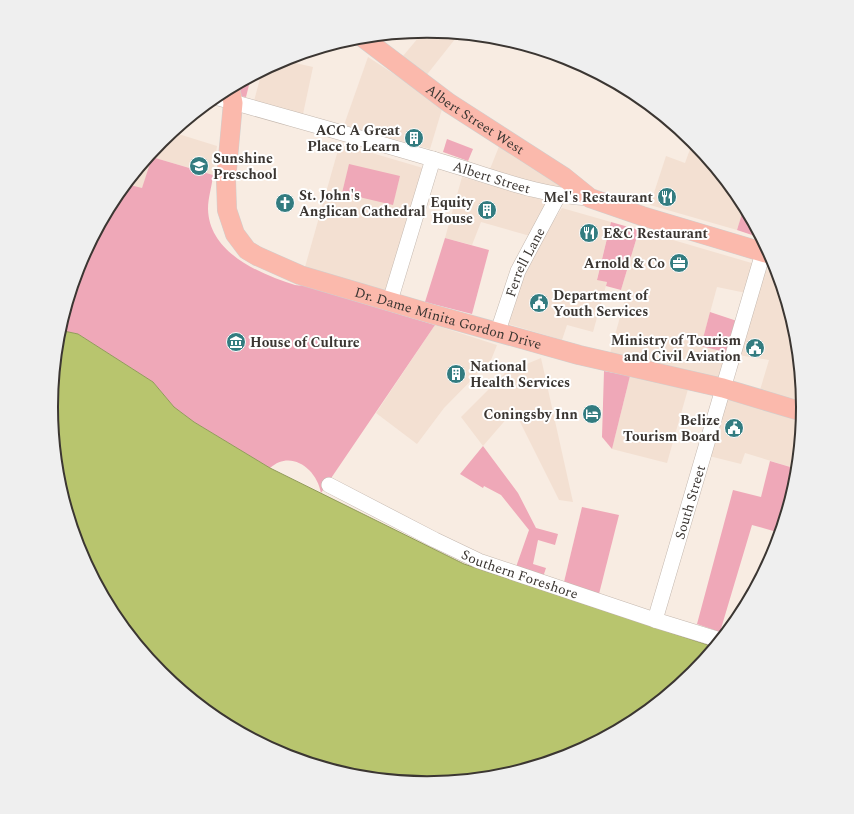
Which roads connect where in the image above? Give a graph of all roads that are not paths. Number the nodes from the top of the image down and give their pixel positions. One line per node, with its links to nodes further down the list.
1 (369, 43): 5 (main road, Albert Street West)
2 (231, 95): 3 (street, Albert Street); 8 (main road, Dr. Dame Minita Gordon Drive)
3 (433, 159): 4 (street, Albert Street); 8 (street)
4 (558, 196): 5 (street, Albert Street); 9 (street, Ferrell Lane)
5 (590, 198): 6 (main road, Albert Street)
6 (760, 248)
7 (764, 257): 10 (street, South Street)
8 (390, 301): 9 (main road, Dr. Dame Minita Gordon Drive)
9 (498, 331): 10 (main road, Dr. Dame Minita Gordon Drive)
10 (723, 388): 11 (main road, Dr. Dame Minita Gordon Drive); 13 (street, South Street)
11 (796, 410)
12 (329, 485): 13 (street, Southern Foreshore)
13 (655, 620): 14 (street, Southern Foreshore)
14 (714, 638)

